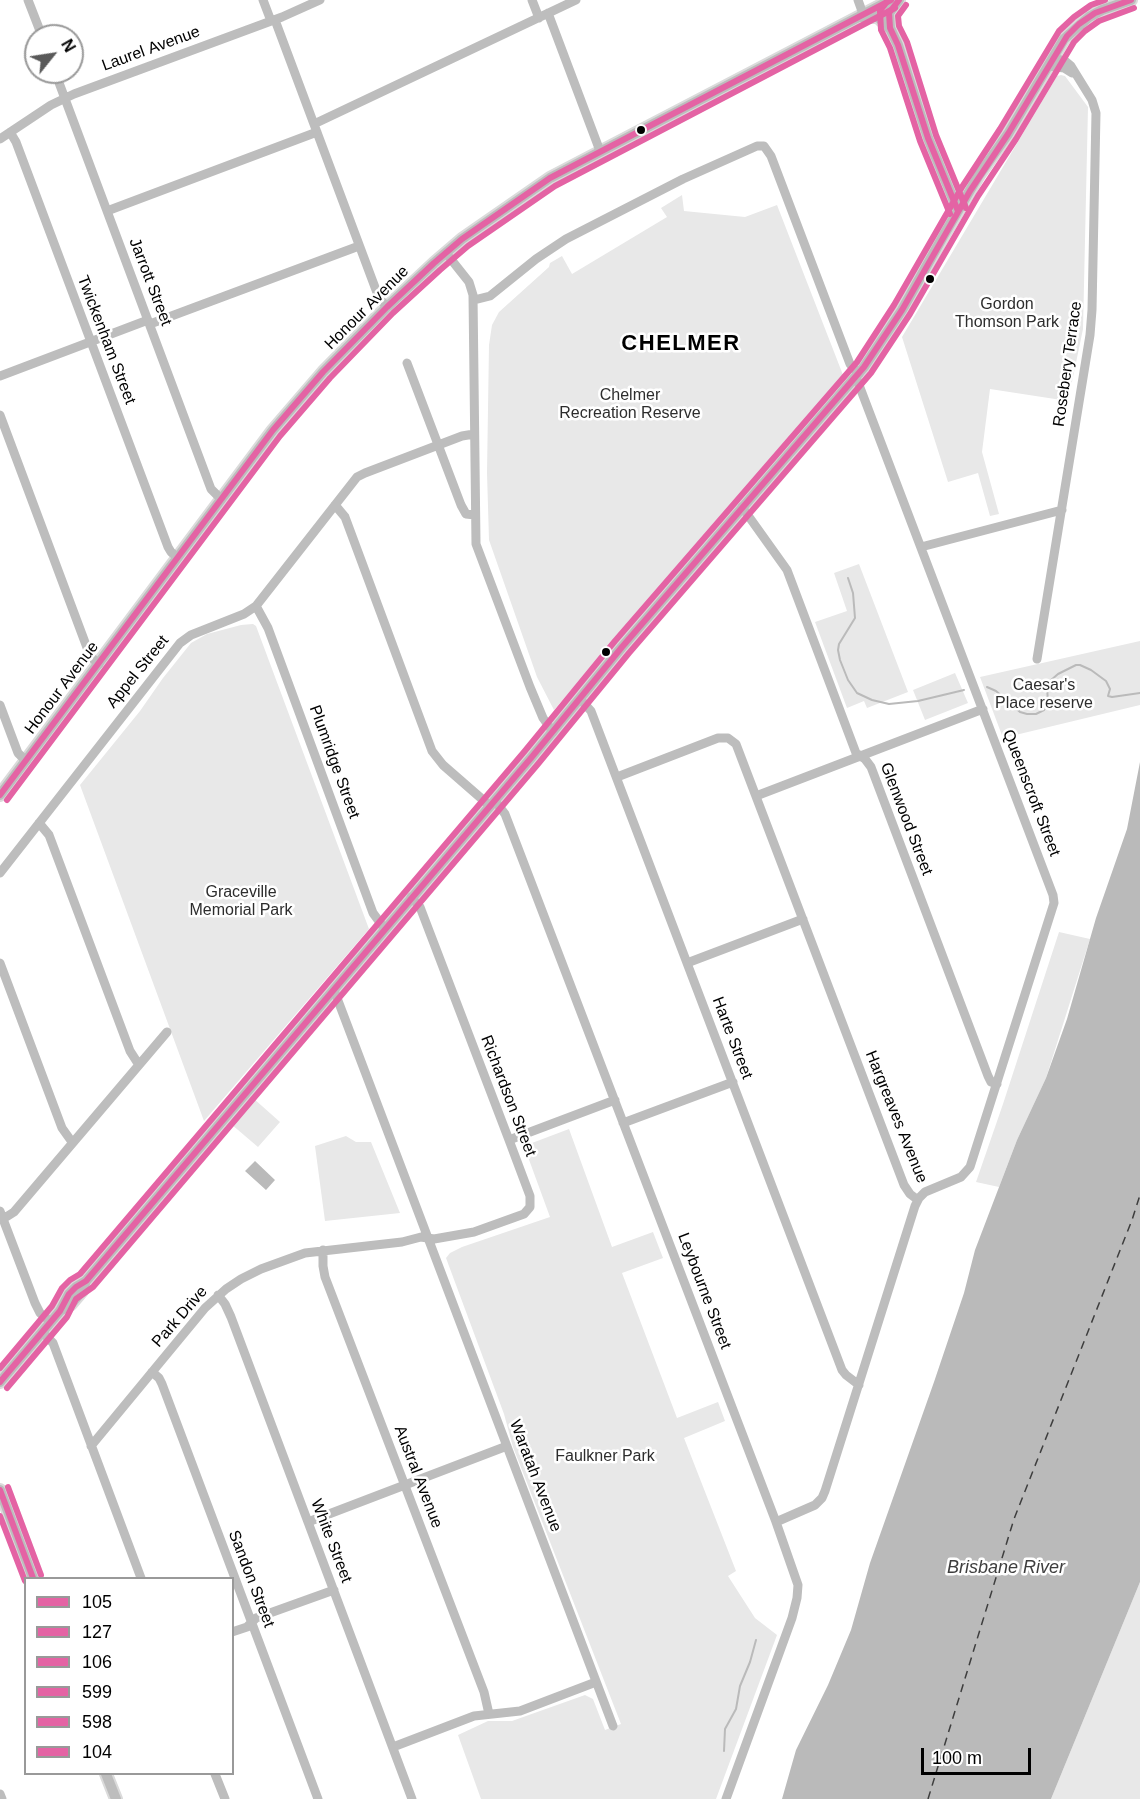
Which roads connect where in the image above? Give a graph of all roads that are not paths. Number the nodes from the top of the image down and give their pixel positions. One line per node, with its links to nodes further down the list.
1 (28, 0): 14 (street)
2 (263, 0): 13 (street)
3 (320, 0): 13 (street, Laurel Avenue)
4 (532, 0): 12 (street)
5 (576, 0): 10 (street)
6 (858, 0): 11 (street)
7 (891, 0): 11 (main road, Honour Avenue)
8 (899, 0): 15 (main road)
9 (1131, 0): 16 (main road)
10 (548, 13): 12 (street); 22 (street)
11 (860, 15): 15 (main road); 22 (main road, Honour Avenue)
12 (539, 18): 19 (street)
13 (273, 20): 18 (street, Laurel Avenue); 19 (street)
14 (37, 24)
15 (891, 30): 24 (main road)
16 (1051, 62): 24 (main road); 40 (street, Rosebery Terrace)
17 (60, 84): 18 (street, Jarrott Street)
18 (65, 98): 20 (street, Laurel Avenue); 23 (street, Jarrott Street)
19 (316, 128): 23 (street); 25 (street)
20 (10, 132): 21 (street, Laurel Avenue); 30 (street, Twickenham Street)
21 (0, 139)
22 (600, 151): 26 (main road, Honour Avenue)
23 (107, 211): 29 (street, Jarrott Street)
24 (958, 212): 32 (main road)
25 (359, 246): 28 (street); 29 (street)
26 (446, 253): 27 (street); 28 (main road, Honour Avenue)
27 (474, 300): 32 (street, Queenscroft Street); 35 (street)
28 (387, 308): 37 (main road, Honour Avenue)
29 (149, 322): 30 (street); 37 (street, Jarrott Street)
30 (91, 342): 33 (street); 43 (street, Twickenham Street)
31 (407, 363): 36 (street)
32 (857, 375): 39 (main road); 42 (street, Queenscroft Street)
33 (0, 376)
34 (0, 415): 46 (street)
35 (474, 434): 36 (street, Appel Street); 41 (street)
36 (438, 445): 38 (street, Appel Street); 41 (street)
37 (221, 499): 43 (main road, Honour Avenue)
38 (335, 505): 44 (street, Appel Street); 56 (street, Leybourne Street)
39 (742, 507): 47 (main road); 51 (street, Glenwood Street)
40 (1062, 510): 42 (street); 45 (street, Rosebery Terrace)
41 (475, 515): 50 (street)
42 (921, 547): 49 (street, Queenscroft Street)
43 (177, 557): 46 (main road, Honour Avenue)
44 (256, 606): 57 (street, Appel Street); 61 (street, Plumridge Street)
45 (1037, 659)
46 (99, 664): 52 (main road, Honour Avenue)
47 (580, 699): 50 (main road); 53 (street, Harte Street)
48 (0, 705): 52 (street)
49 (983, 709): 51 (street); 68 (street, Queenscroft Street)
50 (553, 732): 56 (main road)
51 (861, 756): 55 (street); 68 (street, Glenwood Street)
52 (26, 761): 54 (main road, Honour Avenue)
53 (617, 777): 55 (street, Hargreaves Avenue); 63 (street, Harte Street)
54 (0, 795)
55 (756, 796): 60 (street, Hargreaves Avenue)
56 (492, 803): 59 (main road); 69 (street, Leybourne Street)
57 (39, 823): 58 (street, Appel Street); 66 (street)
58 (0, 873)
59 (411, 897): 61 (main road); 71 (street, Richardson Street)
60 (803, 919): 63 (street); 73 (street, Hargreaves Avenue)
61 (384, 928): 64 (main road)
62 (0, 963): 72 (street)
63 (687, 963): 67 (street, Harte Street)
64 (334, 990): 75 (street, Waratah Avenue); 78 (main road)
65 (167, 1032): 66 (street)
66 (139, 1065): 72 (street)
67 (733, 1082): 70 (street); 82 (street, Harte Street)
68 (997, 1084): 73 (street, Queenscroft Street)
69 (615, 1100): 70 (street, Leybourne Street); 71 (street)
70 (623, 1123): 88 (street, Leybourne Street)
71 (509, 1140): 75 (street, Richardson Street)
72 (72, 1142): 74 (street)
73 (918, 1200): 82 (street, Hargreaves Avenue)
74 (1, 1215): 78 (street)
75 (428, 1238): 76 (street, Park Drive); 84 (street, Waratah Avenue)
76 (323, 1250): 77 (street, Park Drive); 85 (street, Austral Avenue)
77 (218, 1295): 80 (street, Park Drive); 87 (street, White Street)
78 (51, 1322): 79 (main road)
79 (42, 1332): 81 (main road); 83 (street)
80 (152, 1372): 83 (street, Park Drive); 92 (street, Sandon Street)
81 (1, 1378)
82 (859, 1385): 88 (street, Hargreaves Avenue)
83 (91, 1446): 90 (street)
84 (507, 1446): 85 (street); 94 (street, Waratah Avenue)
85 (405, 1485): 87 (street); 95 (street, Austral Avenue)
86 (0, 1490): 89 (main road)
87 (308, 1522): 91 (street, White Street)
88 (776, 1522): 106 (street, Leybourne Street)
89 (33, 1577)
90 (141, 1577)
91 (334, 1590): 92 (street); 97 (street, White Street)
92 (252, 1623): 93 (street); 104 (street, Sandon Street)
93 (234, 1631)
94 (596, 1682): 95 (street); 96 (street, Waratah Avenue)
95 (489, 1714): 97 (street)
96 (613, 1726)
97 (393, 1747): 105 (street, White Street)
98 (107, 1775): 102 (main road)
99 (216, 1775): 103 (street)
100 (0, 1794): 101 (street)
101 (2, 1799)
102 (116, 1799)
103 (225, 1799)
104 (318, 1799)
105 (412, 1799)
106 (726, 1799)

